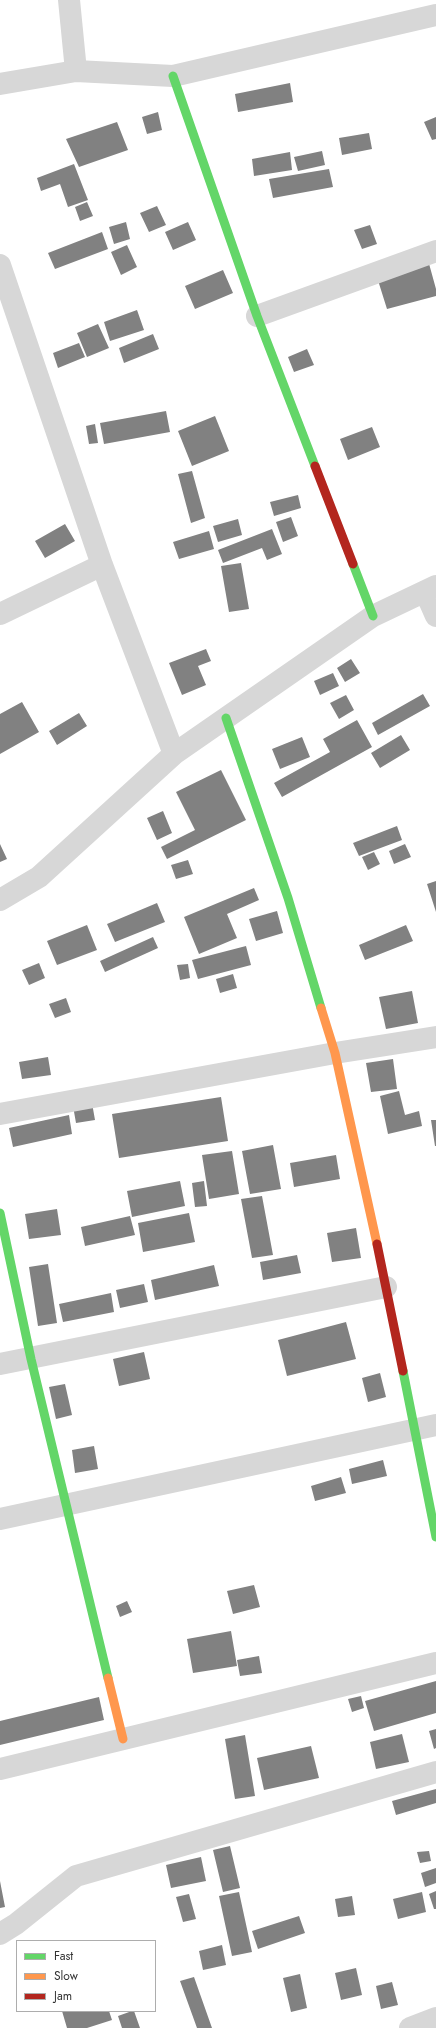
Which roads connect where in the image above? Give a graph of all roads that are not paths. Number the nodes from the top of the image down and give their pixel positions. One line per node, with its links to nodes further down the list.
1 (69, 0): 3 (street)
2 (436, 15): 4 (street)
3 (76, 72): 4 (street); 5 (street)
4 (173, 76): 8 (street)
5 (0, 84)
6 (436, 251): 8 (street)
7 (0, 265): 9 (street)
8 (257, 316): 12 (street)
9 (102, 565): 11 (street); 15 (street)
10 (430, 588): 12 (street); 13 (street)
11 (0, 614)
12 (373, 616): 14 (street)
13 (436, 616)
14 (226, 718): 15 (street); 18 (street)
15 (174, 754): 16 (street)
16 (0, 900)
17 (436, 1037): 18 (street)
18 (335, 1053): 19 (street); 21 (street)
19 (0, 1114)
20 (0, 1213): 22 (street)
21 (386, 1287): 22 (street); 24 (street)
22 (30, 1359): 23 (street); 25 (street)
23 (0, 1364)
24 (426, 1427): 25 (street); 27 (street)
25 (66, 1506): 26 (street); 29 (street)
26 (0, 1519)
27 (436, 1537)
28 (436, 1663): 29 (street)
29 (123, 1740): 30 (street)
30 (0, 1769)
31 (436, 1772): 32 (street)
32 (0, 1934)
33 (436, 2018): 34 (street)
34 (410, 2028)

